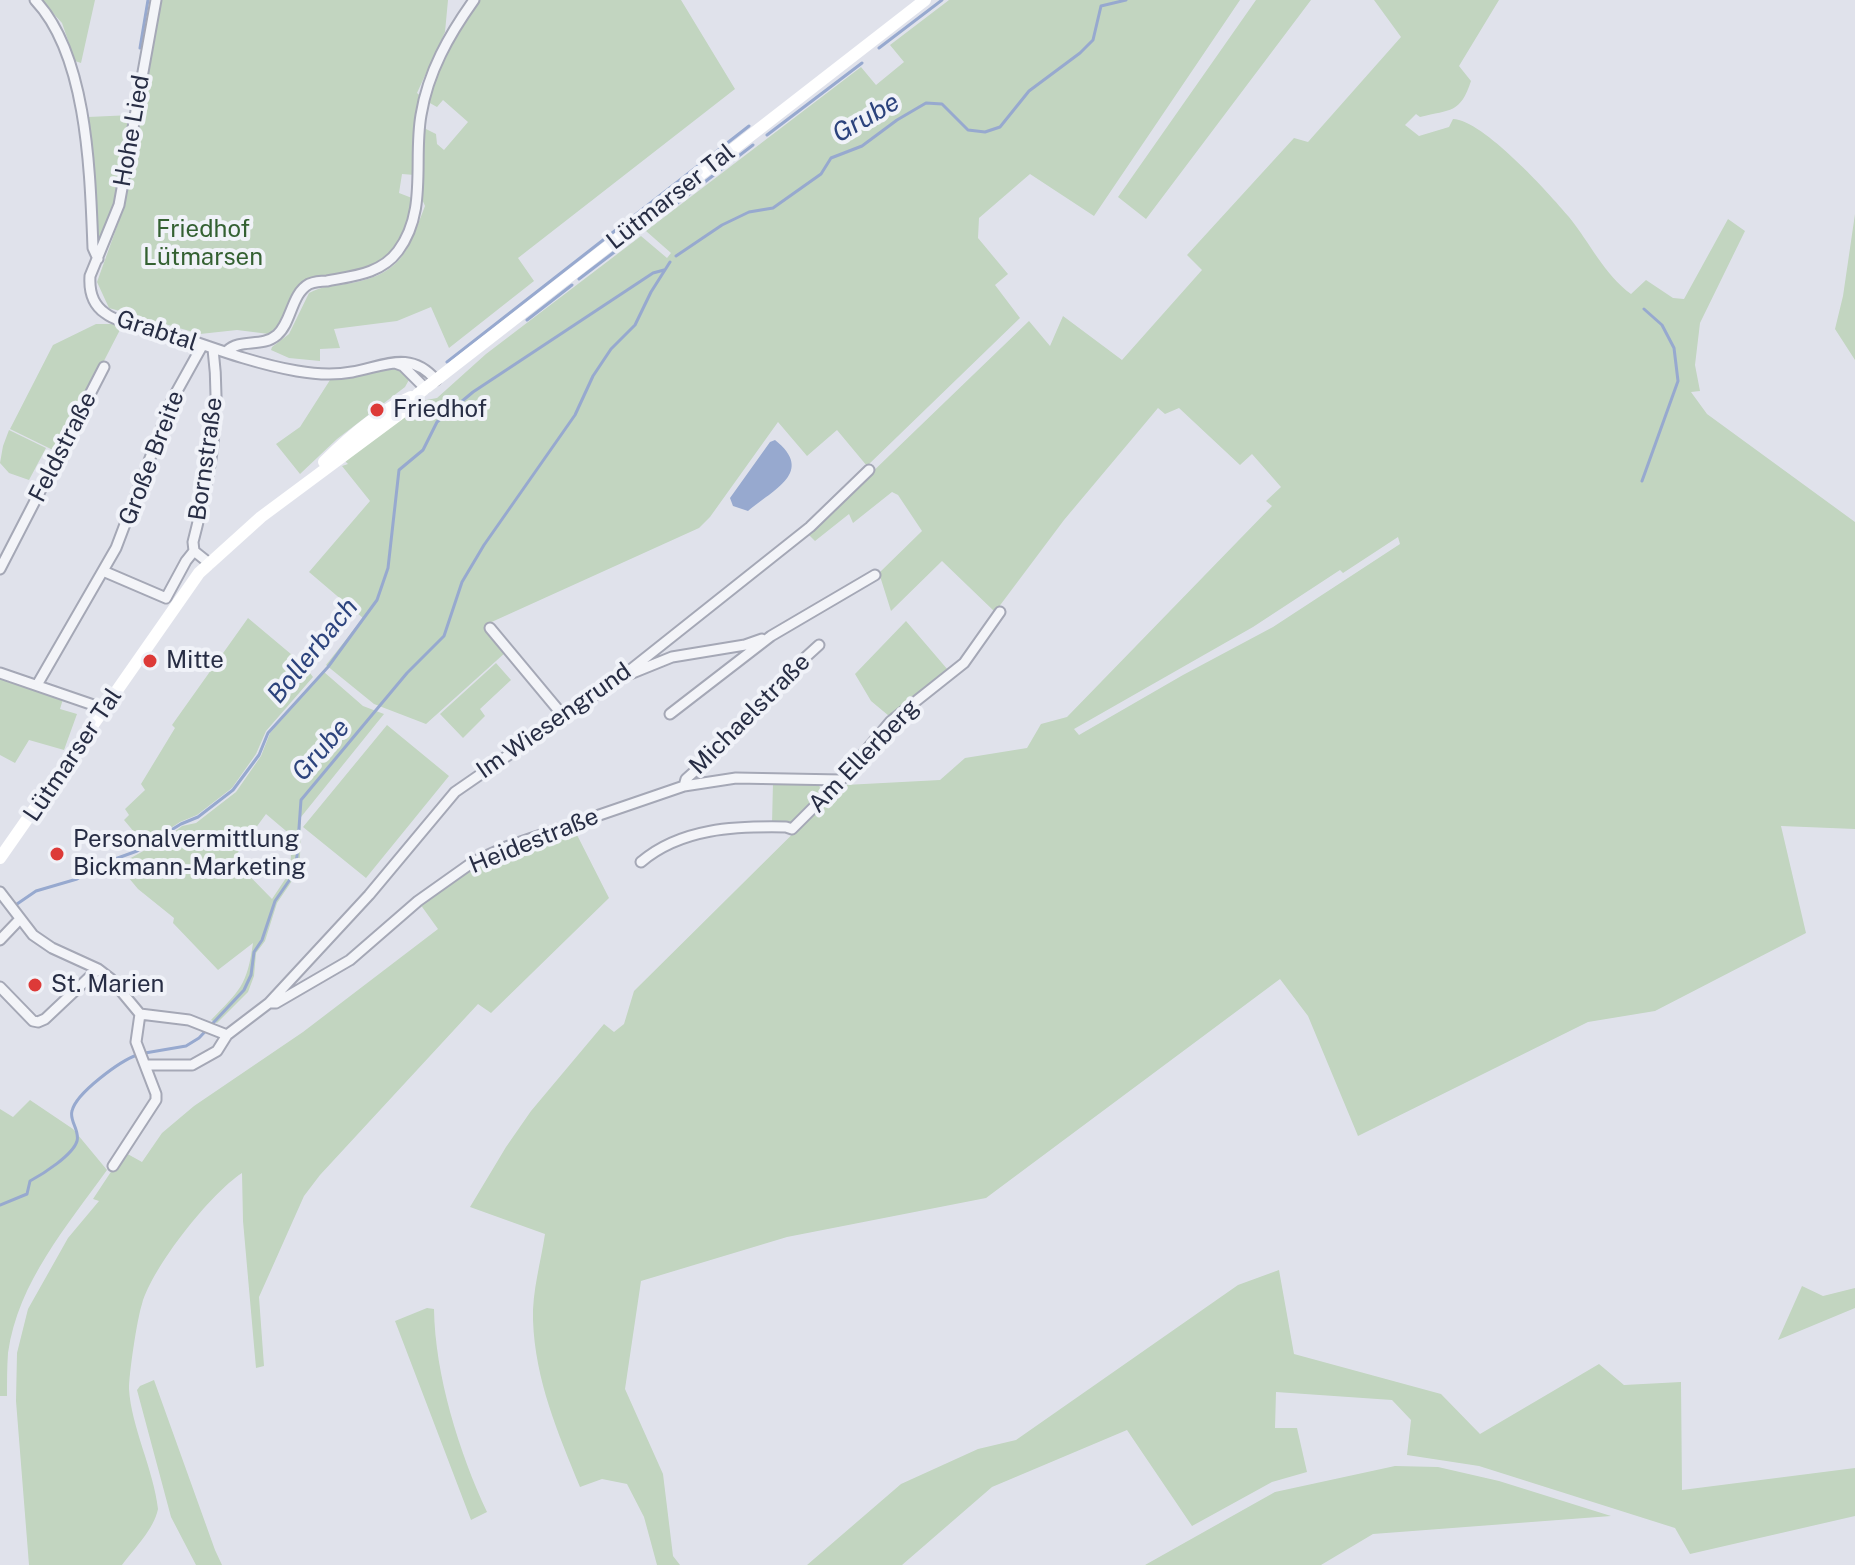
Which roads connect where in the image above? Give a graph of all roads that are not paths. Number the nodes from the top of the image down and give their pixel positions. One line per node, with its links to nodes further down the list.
1 (35, 0): 5 (street, Grabtal)
2 (156, 0): 5 (street, Hohe Lied)
3 (474, 0): 8 (street)
4 (925, 0): 11 (main road, Lütmarser Tal)
5 (98, 259): 6 (street, Grabtal)
6 (202, 346): 7 (street, Grabtal); 17 (street, Große Breite)
7 (213, 349): 8 (street, Grabtal); 14 (street, Bornstraße)
8 (227, 351): 9 (street, Grabtal)
9 (395, 363): 11 (street, Grabtal); 12 (street)
10 (104, 367): 16 (street, Feldstraße)
11 (436, 380): 12 (main road, Lütmarser Tal)
12 (422, 391): 15 (main road, Lütmarser Tal)
13 (869, 470): 24 (street, Im Wiesengrund)
14 (194, 551): 15 (street, Bornstraße); 17 (street)
15 (209, 563): 26 (main road, Lütmarser Tal)
16 (0, 569)
17 (103, 571): 25 (street, Große Breite)
18 (875, 575): 21 (street)
19 (1000, 612): 29 (street, Am Ellerberg)
20 (490, 628): 28 (street)
21 (771, 636): 24 (street); 27 (street)
22 (819, 645): 30 (street, Michaelstraße)
23 (0, 673): 25 (street)
24 (620, 678): 28 (street, Im Wiesengrund)
25 (37, 685): 26 (street)
26 (105, 709): 31 (main road, Lütmarser Tal)
27 (670, 714)
28 (565, 718): 38 (street, Im Wiesengrund)
29 (841, 780): 30 (street, Heidestraße); 32 (street, Am Ellerberg)
30 (684, 786): 38 (street, Heidestraße)
31 (0, 858)
32 (641, 862)
33 (0, 892): 34 (street)
34 (20, 919): 35 (street); 36 (street)
35 (0, 940)
36 (98, 969): 37 (street); 39 (street)
37 (0, 987)
38 (269, 1003): 40 (street, Heidestraße)
39 (140, 1014): 40 (street); 41 (street)
40 (227, 1035): 41 (street, Heidestraße)
41 (144, 1062): 42 (street)
42 (113, 1166)

